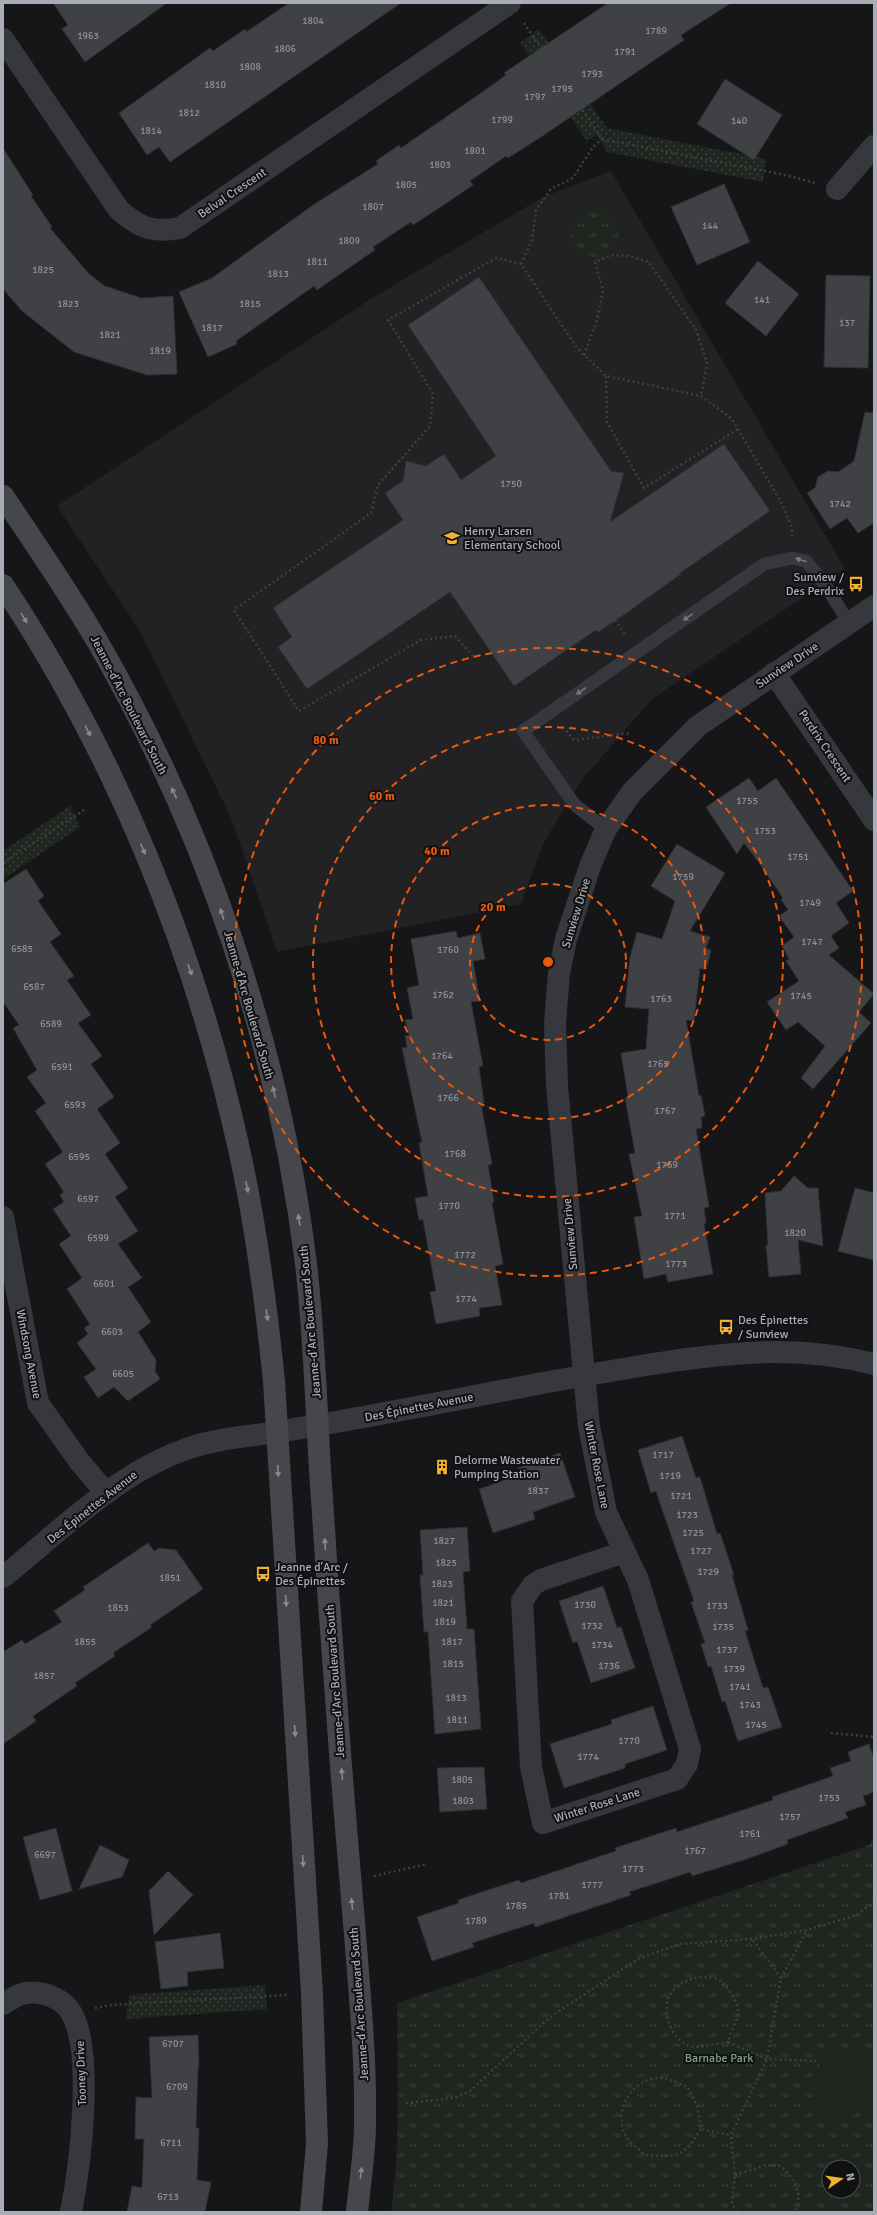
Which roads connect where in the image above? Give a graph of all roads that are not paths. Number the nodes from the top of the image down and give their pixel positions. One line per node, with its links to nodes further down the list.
1 (510, 3): 2 (street, Belval Crescent)
2 (3, 39)
3 (874, 146): 4 (street)
4 (837, 189)
5 (3, 496): 15 (main road, Jeanne-d'Arc Boulevard South, one-way to 5)
6 (3, 585): 16 (main road, one-way to 16)
7 (874, 606): 8 (street, Sunview Drive)
8 (849, 623): 9 (street, Sunview Drive); 11 (lane, one-way to 11)
9 (774, 673): 10 (street, Perdrix Crescent); 11 (street, Sunview Drive)
10 (874, 820)
11 (606, 829): 14 (street, Sunview Drive)
12 (3, 1217): 17 (street, Windsong Avenue)
13 (874, 1364): 14 (street, Des Épinettes Avenue)
14 (584, 1374): 15 (street, Des Épinettes Avenue); 18 (street, Winter Rose Lane)
15 (319, 1426): 16 (street, Des Épinettes Avenue); 23 (main road, Jeanne-d'Arc Boulevard South, one-way to 15)
16 (276, 1432): 17 (street, Des Épinettes Avenue); 22 (main road, one-way to 22)
17 (106, 1493): 19 (street, Des Épinettes Avenue)
18 (624, 1552): 18 (street, Winter Rose Lane)
19 (3, 1577)
20 (3, 2004): 21 (street, Tooney Drive)
21 (70, 2212)
22 (311, 2212)
23 (357, 2212)

